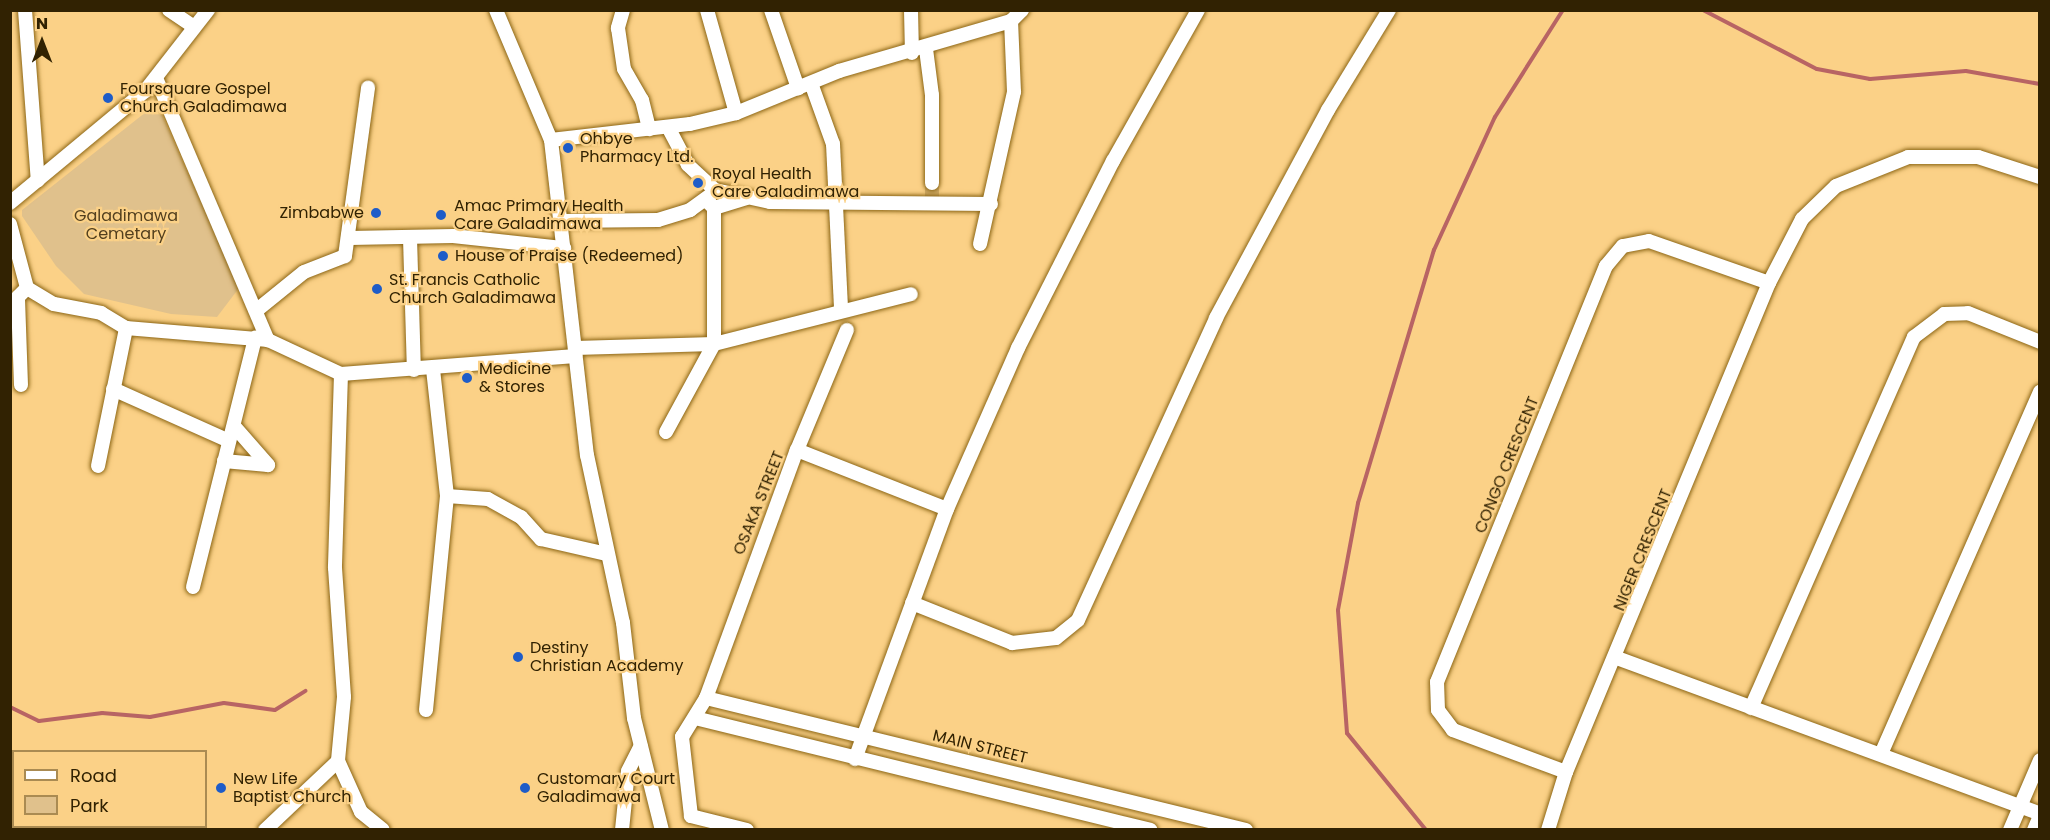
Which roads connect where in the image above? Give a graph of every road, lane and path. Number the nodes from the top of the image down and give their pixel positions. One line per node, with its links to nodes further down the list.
1 (25, 10): 24 (street)
2 (169, 10): 13 (street)
3 (208, 10): 13 (street)
4 (496, 10): 22 (street)
5 (623, 10): 21 (street)
6 (707, 10): 19 (street)
7 (771, 10): 18 (street)
8 (911, 10): 14 (street)
9 (1022, 10): 12 (street)
10 (1198, 10): 61 (street)
11 (1389, 10): 64 (street)
12 (1011, 21): 14 (street); 29 (street)
13 (194, 27): 15 (street)
14 (919, 51): 16 (street); 25 (street)
15 (156, 78): 24 (street); 39 (street)
16 (811, 83): 18 (street); 28 (street)
17 (368, 88): 32 (street)
18 (798, 88): 19 (street)
19 (736, 112): 20 (street)
20 (668, 127): 21 (street); 26 (street)
21 (649, 129): 22 (street)
22 (551, 140): 30 (street)
23 (2040, 177): 36 (street, NIGER CRESCENT)
24 (38, 181): 27 (street)
25 (932, 195): 28 (street); 29 (street)
26 (712, 200): 28 (street); 30 (street); 45 (street)
27 (10, 203)
28 (838, 203): 40 (street)
29 (991, 204): 34 (street)
30 (562, 221): 35 (street)
31 (10, 224): 37 (street)
32 (351, 238): 33 (street); 39 (street)
33 (410, 238): 35 (street); 48 (street)
34 (980, 244)
35 (564, 248): 47 (street)
36 (1769, 282): 65 (street, NIGER CRESCENT); 76 (street, CONGO CRESCENT)
37 (27, 288): 41 (street); 46 (street)
38 (911, 294): 40 (street)
39 (257, 310): 43 (street)
40 (841, 310): 45 (street)
41 (126, 328): 43 (street); 52 (street)
42 (847, 330): 57 (street)
43 (261, 339): 50 (street); 54 (street)
44 (2040, 342): 67 (street)
45 (714, 344): 47 (street); 55 (street)
46 (14, 349): 51 (street)
47 (575, 352): 49 (street); 62 (street)
48 (414, 370): 49 (street); 50 (street)
49 (433, 370): 60 (street)
50 (341, 374): 75 (street)
51 (21, 385)
52 (113, 389): 56 (street); 59 (street)
53 (2040, 391): 72 (street)
54 (234, 426): 56 (street); 58 (street)
55 (666, 432)
56 (229, 441): 58 (street)
57 (797, 450): 61 (street, OSAKA STREET); 66 (street, OSAKA STREET)
58 (224, 461): 63 (street)
59 (98, 466)
60 (447, 496): 62 (street); 68 (street)
61 (947, 509): 64 (street)
62 (607, 554): 71 (street)
63 (193, 587)
64 (912, 603): 70 (street)
65 (1617, 658): 67 (street); 76 (street, NIGER CRESCENT)
66 (705, 698): 69 (street, OSAKA STREET); 70 (street, MAIN STREET)
67 (1751, 708): 72 (street)
68 (426, 710)
69 (695, 718): 73 (street); 83 (street, OSAKA STREET)
70 (862, 734): 73 (street); 85 (street, MAIN STREET)
71 (641, 746): 81 (street); 82 (street)
72 (1881, 754): 77 (street)
73 (855, 759): 84 (street)
74 (2040, 760): 77 (street)
75 (338, 761): 79 (street); 80 (street)
76 (1566, 772): 86 (street, NIGER CRESCENT)
77 (2020, 806): 78 (street); 87 (street)
78 (2040, 815): 88 (street)
79 (266, 830)
80 (383, 830)
81 (622, 830)
82 (662, 830)
83 (747, 830)
84 (1150, 830)
85 (1246, 830)
86 (1548, 830)
87 (2010, 830)
88 (2034, 830)

